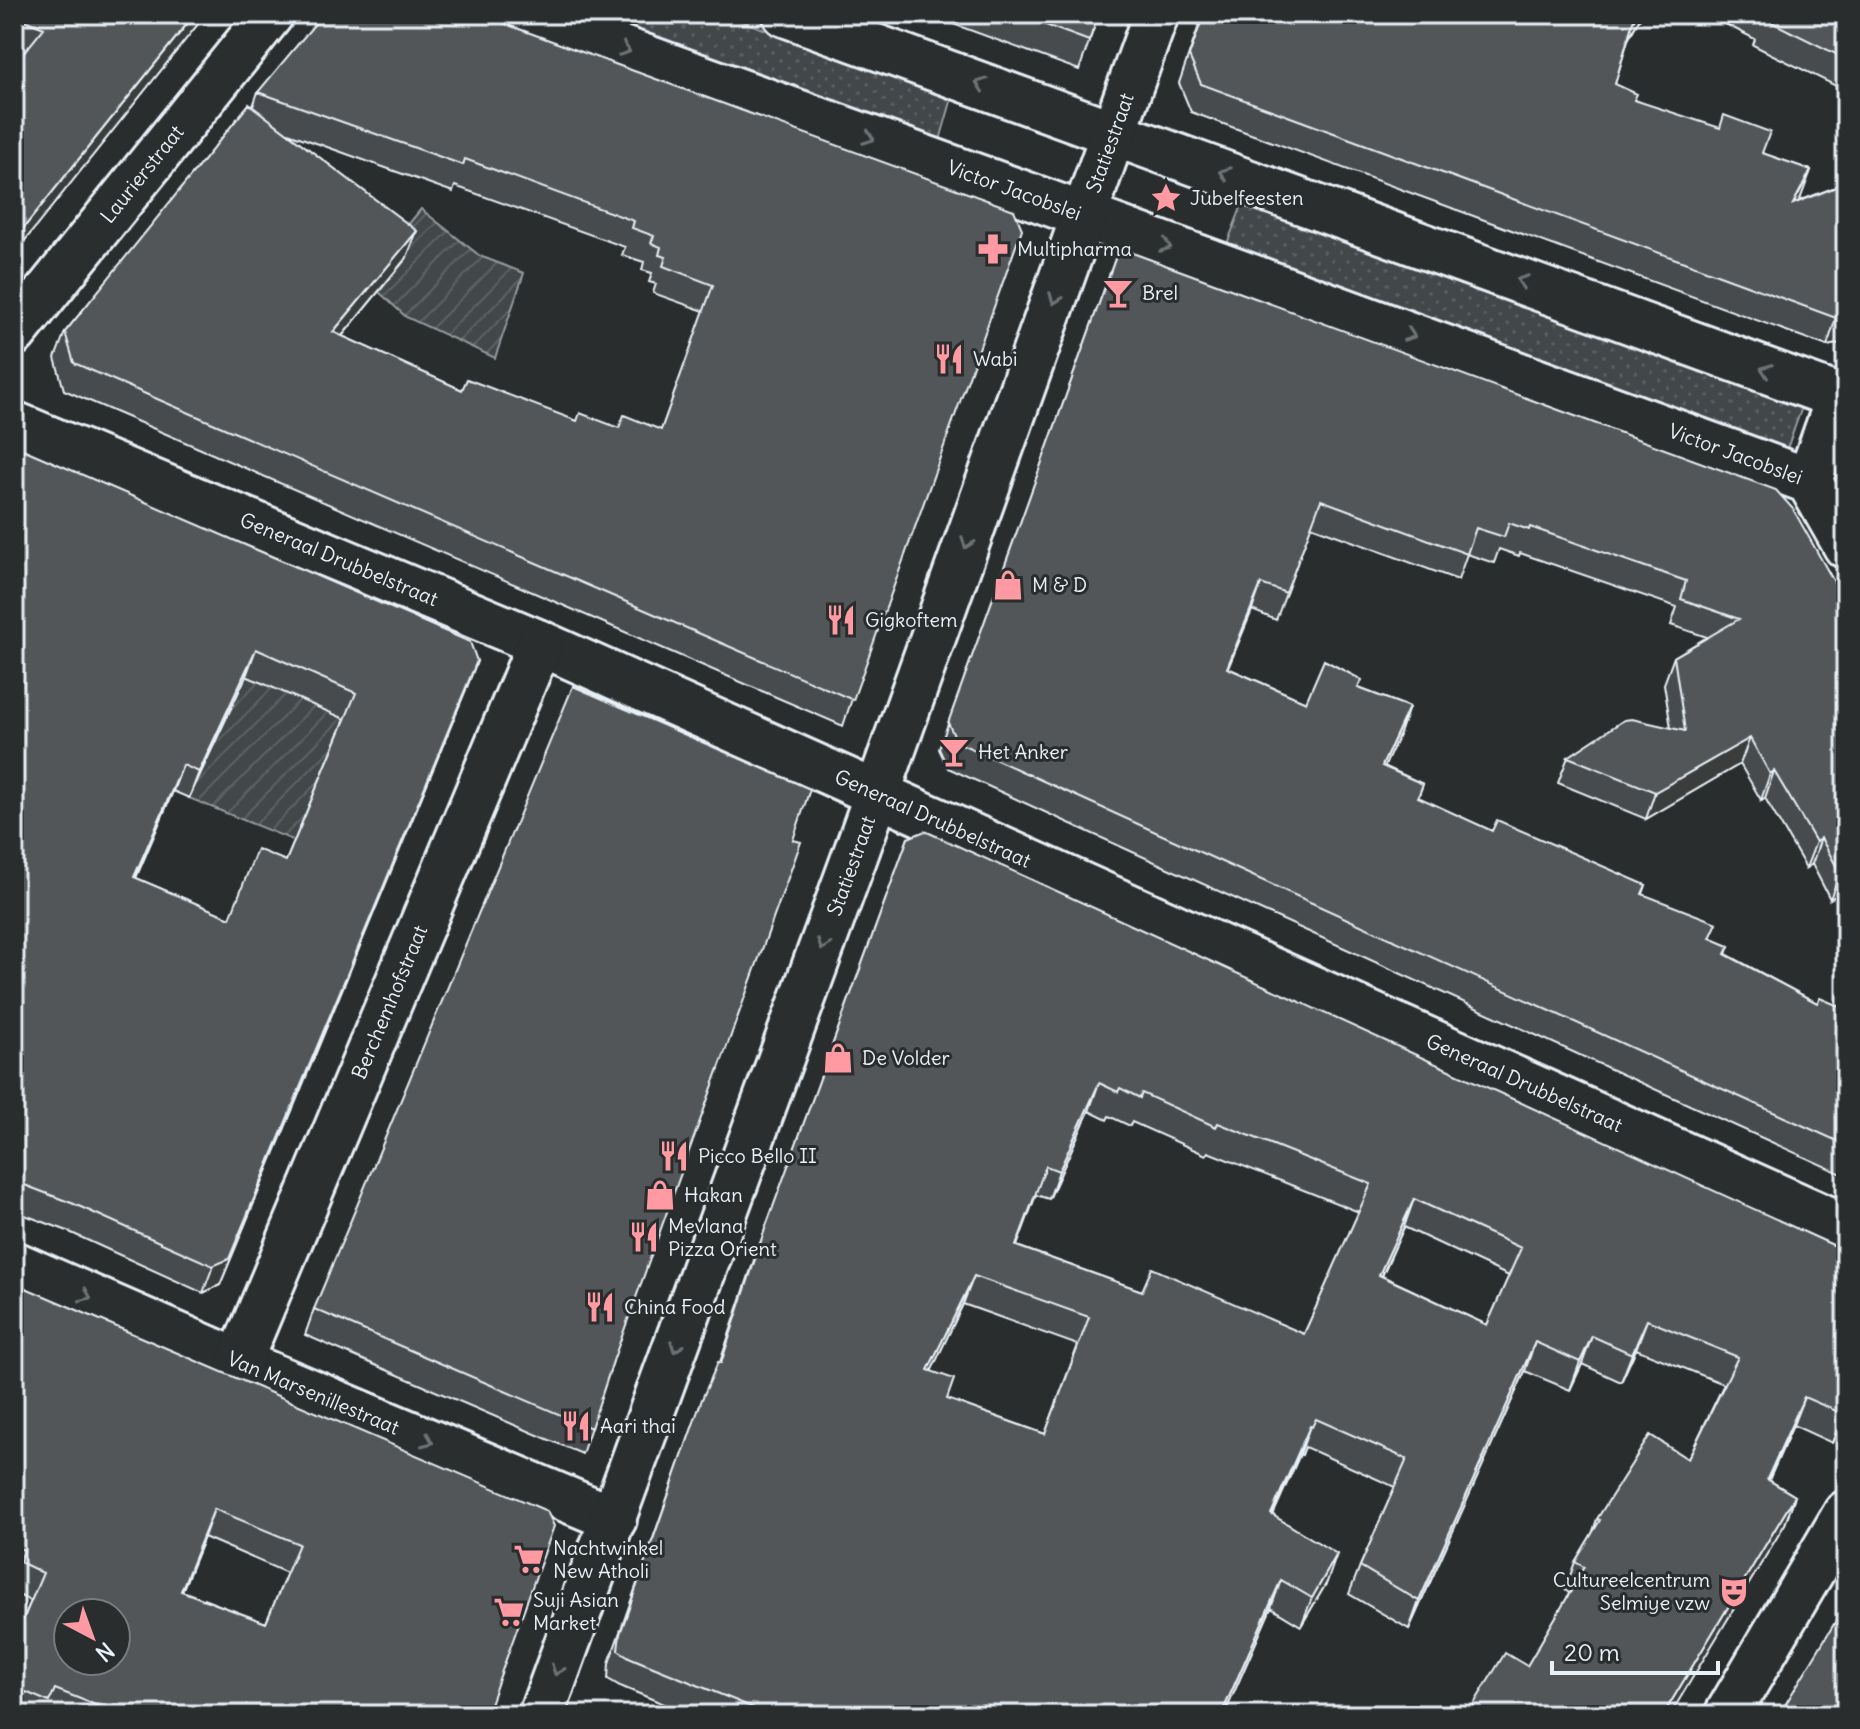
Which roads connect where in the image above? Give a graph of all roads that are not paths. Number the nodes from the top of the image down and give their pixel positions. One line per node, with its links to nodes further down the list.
1 (271, 14): 7 (street, Laurierstraat)
2 (525, 14): 6 (street, Victor Jacobslei, one-way to 6)
3 (785, 14): 5 (street, Victor Jacobslei, one-way to 3)
4 (1156, 14): 5 (street, Statiestraat)
5 (1114, 133): 6 (street, Statiestraat); 8 (street, Victor Jacobslei, one-way to 5)
6 (1085, 216): 10 (street, Victor Jacobslei, one-way to 10); 13 (street, Statiestraat, one-way to 13)
7 (14, 333)
8 (1843, 396): 10 (street, Victor Jacobslei)
9 (14, 424): 12 (street, Generaal Drubbelstraat)
10 (1809, 481): 11 (street)
11 (1846, 546)
12 (540, 643): 13 (street, Generaal Drubbelstraat); 16 (street, Berchemhofstraat)
13 (878, 793): 14 (street, Generaal Drubbelstraat); 18 (street, Statiestraat, one-way to 18)
14 (1846, 1227)
15 (14, 1264): 16 (street, Van Marsenillestraat, one-way to 16)
16 (239, 1362): 18 (street, Van Marsenillestraat, one-way to 18)
17 (1846, 1513): 20 (street)
18 (614, 1519): 19 (street, Statiestraat, one-way to 19)
19 (541, 1715)
20 (1727, 1715)

